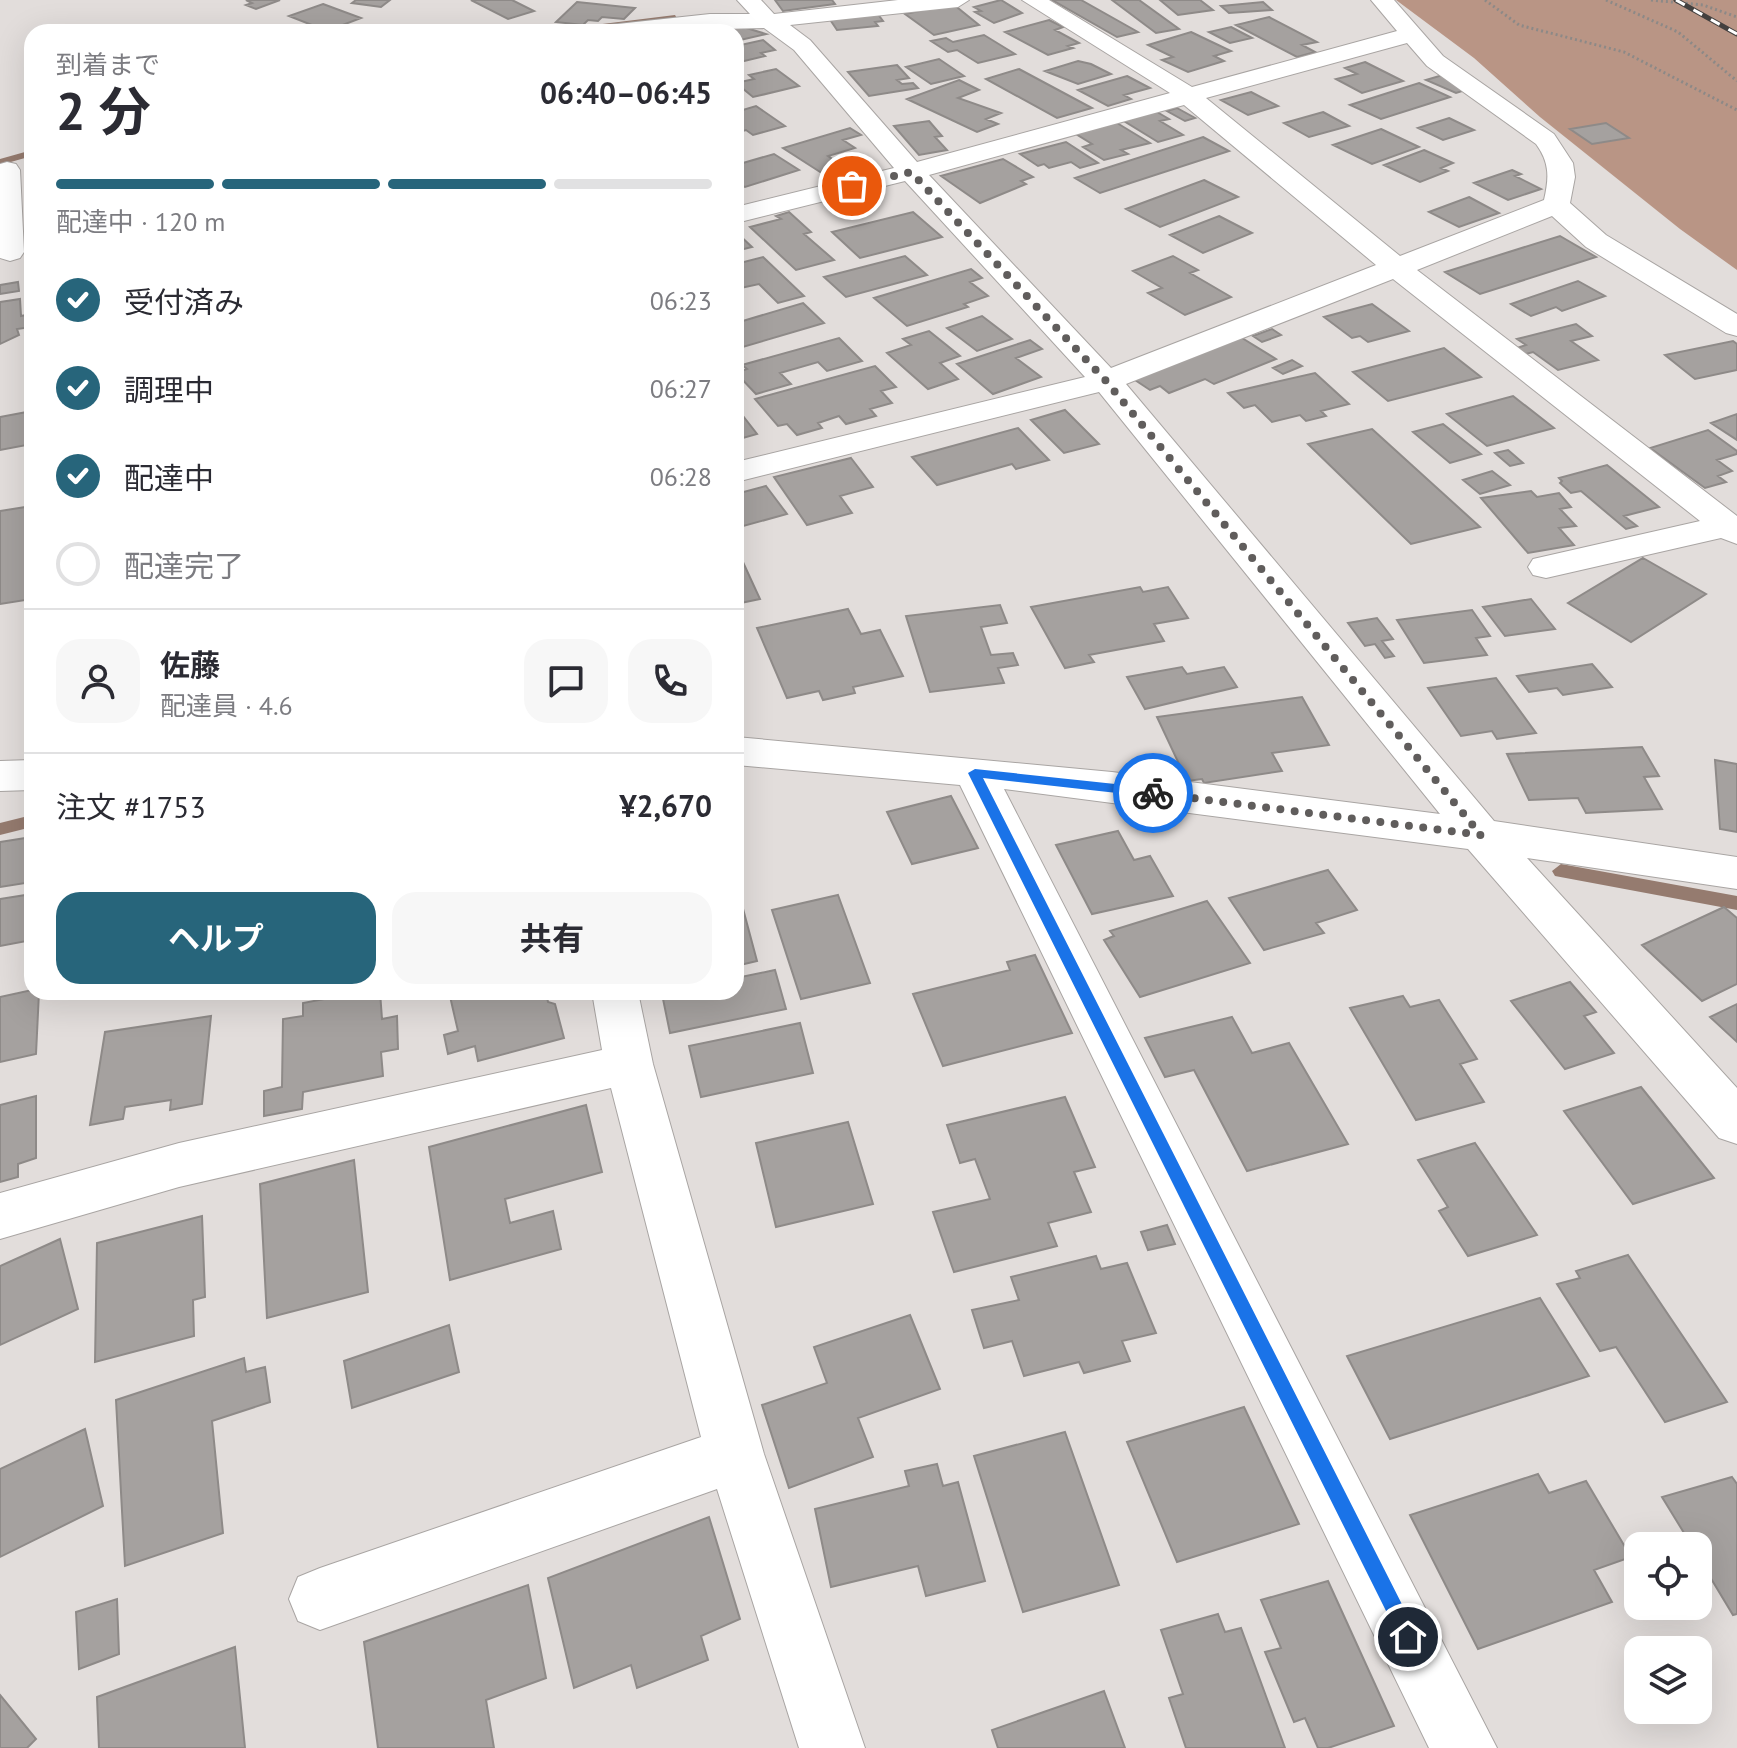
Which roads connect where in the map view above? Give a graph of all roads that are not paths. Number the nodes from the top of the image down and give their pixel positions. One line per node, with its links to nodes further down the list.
1 (958, 0): 5 (street)
2 (1033, 0): 8 (street)
3 (1382, 0): 7 (street)
4 (661, 3): 5 (street)
5 (757, 13): 6 (street); 10 (street)
6 (671, 24)
7 (1413, 34): 8 (street); 11 (street)
8 (1188, 95): 10 (street); 14 (street)
9 (10, 160): 13 (street)
10 (911, 172): 12 (street); 16 (street)
11 (1556, 205): 14 (street); 15 (street)
12 (744, 213)
13 (10, 252)
14 (1394, 266): 16 (street); 18 (street)
15 (1737, 327)
16 (1106, 381): 17 (street); 24 (street)
17 (744, 470)
18 (1730, 523): 19 (street)
19 (1546, 567)
20 (744, 752): 21 (street)
21 (975, 773): 24 (street); 33 (street)
22 (24, 775): 23 (street)
23 (0, 776)
24 (1481, 835): 25 (street); 28 (street)
25 (1737, 873)
26 (617, 1000): 27 (street)
27 (629, 1064): 29 (street); 30 (street)
28 (1737, 1123)
29 (0, 1216)
30 (735, 1454): 31 (street); 32 (street)
31 (320, 1599)
32 (832, 1748)
33 (1464, 1748)

